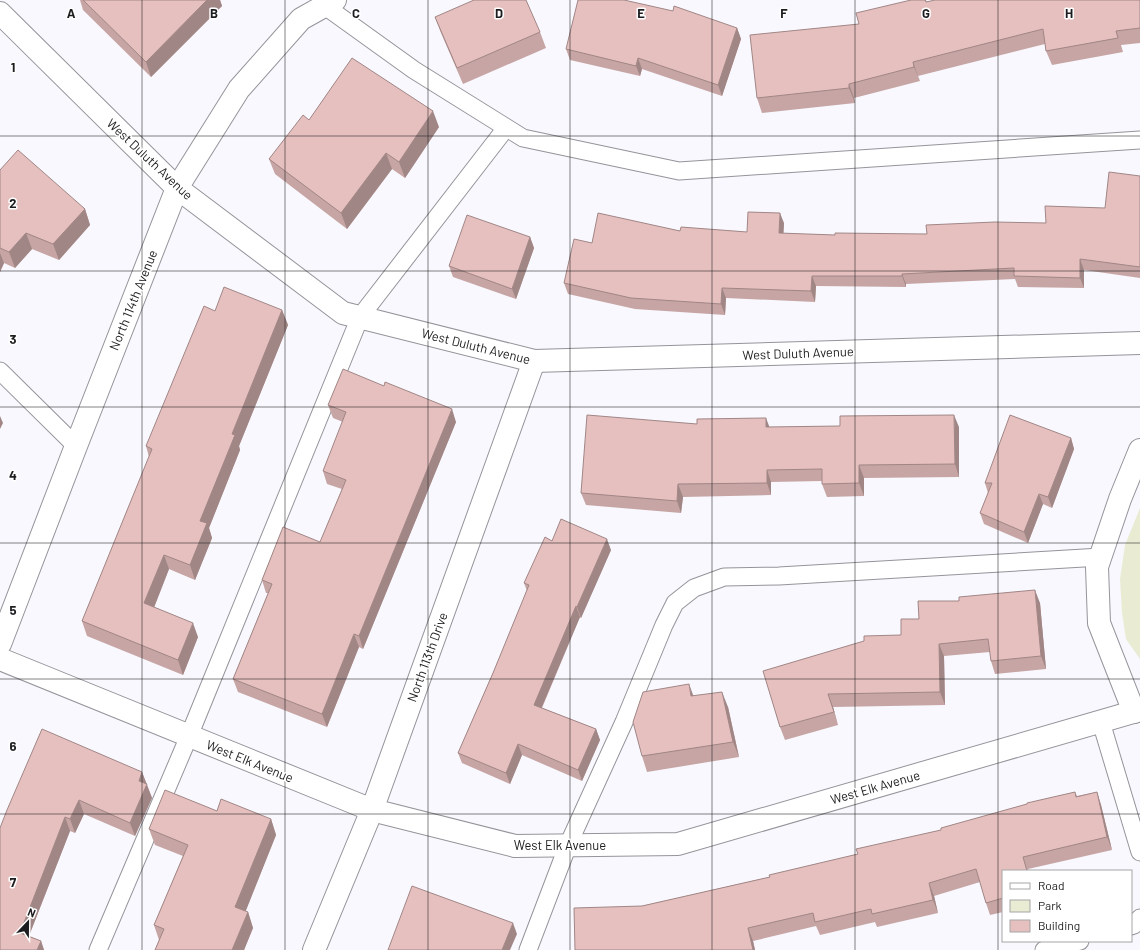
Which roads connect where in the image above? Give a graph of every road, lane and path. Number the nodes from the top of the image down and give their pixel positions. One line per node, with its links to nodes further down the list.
1 (330, 3): 3 (lane); 5 (street, North 114th Avenue)
2 (0, 13): 5 (street, West Duluth Avenue)
3 (506, 128): 4 (lane); 6 (lane)
4 (1140, 140)
5 (178, 188): 6 (street, West Duluth Avenue); 10 (street, North 114th Avenue)
6 (360, 317): 8 (street, West Duluth Avenue); 17 (lane)
7 (1140, 343): 8 (street, West Duluth Avenue)
8 (534, 361): 18 (street, North 113th Drive)
9 (0, 371): 10 (lane)
10 (76, 446): 13 (street, North 114th Avenue)
11 (1140, 450): 12 (street)
12 (1101, 558): 15 (street); 19 (lane)
13 (0, 644)
14 (0, 659): 17 (street, West Elk Avenue)
15 (1137, 711): 16 (street, West Elk Avenue)
16 (1101, 722): 19 (street, West Elk Avenue); 20 (lane)
17 (189, 736): 18 (street, West Elk Avenue); 24 (lane)
18 (372, 810): 19 (street, West Elk Avenue); 25 (street, North 113th Drive)
19 (568, 845): 26 (lane)
20 (1140, 852)
21 (1140, 918): 22 (lane)
22 (1132, 926)
23 (1076, 942): 27 (lane)
24 (98, 950)
25 (314, 950)
26 (528, 950)
27 (1044, 950)

